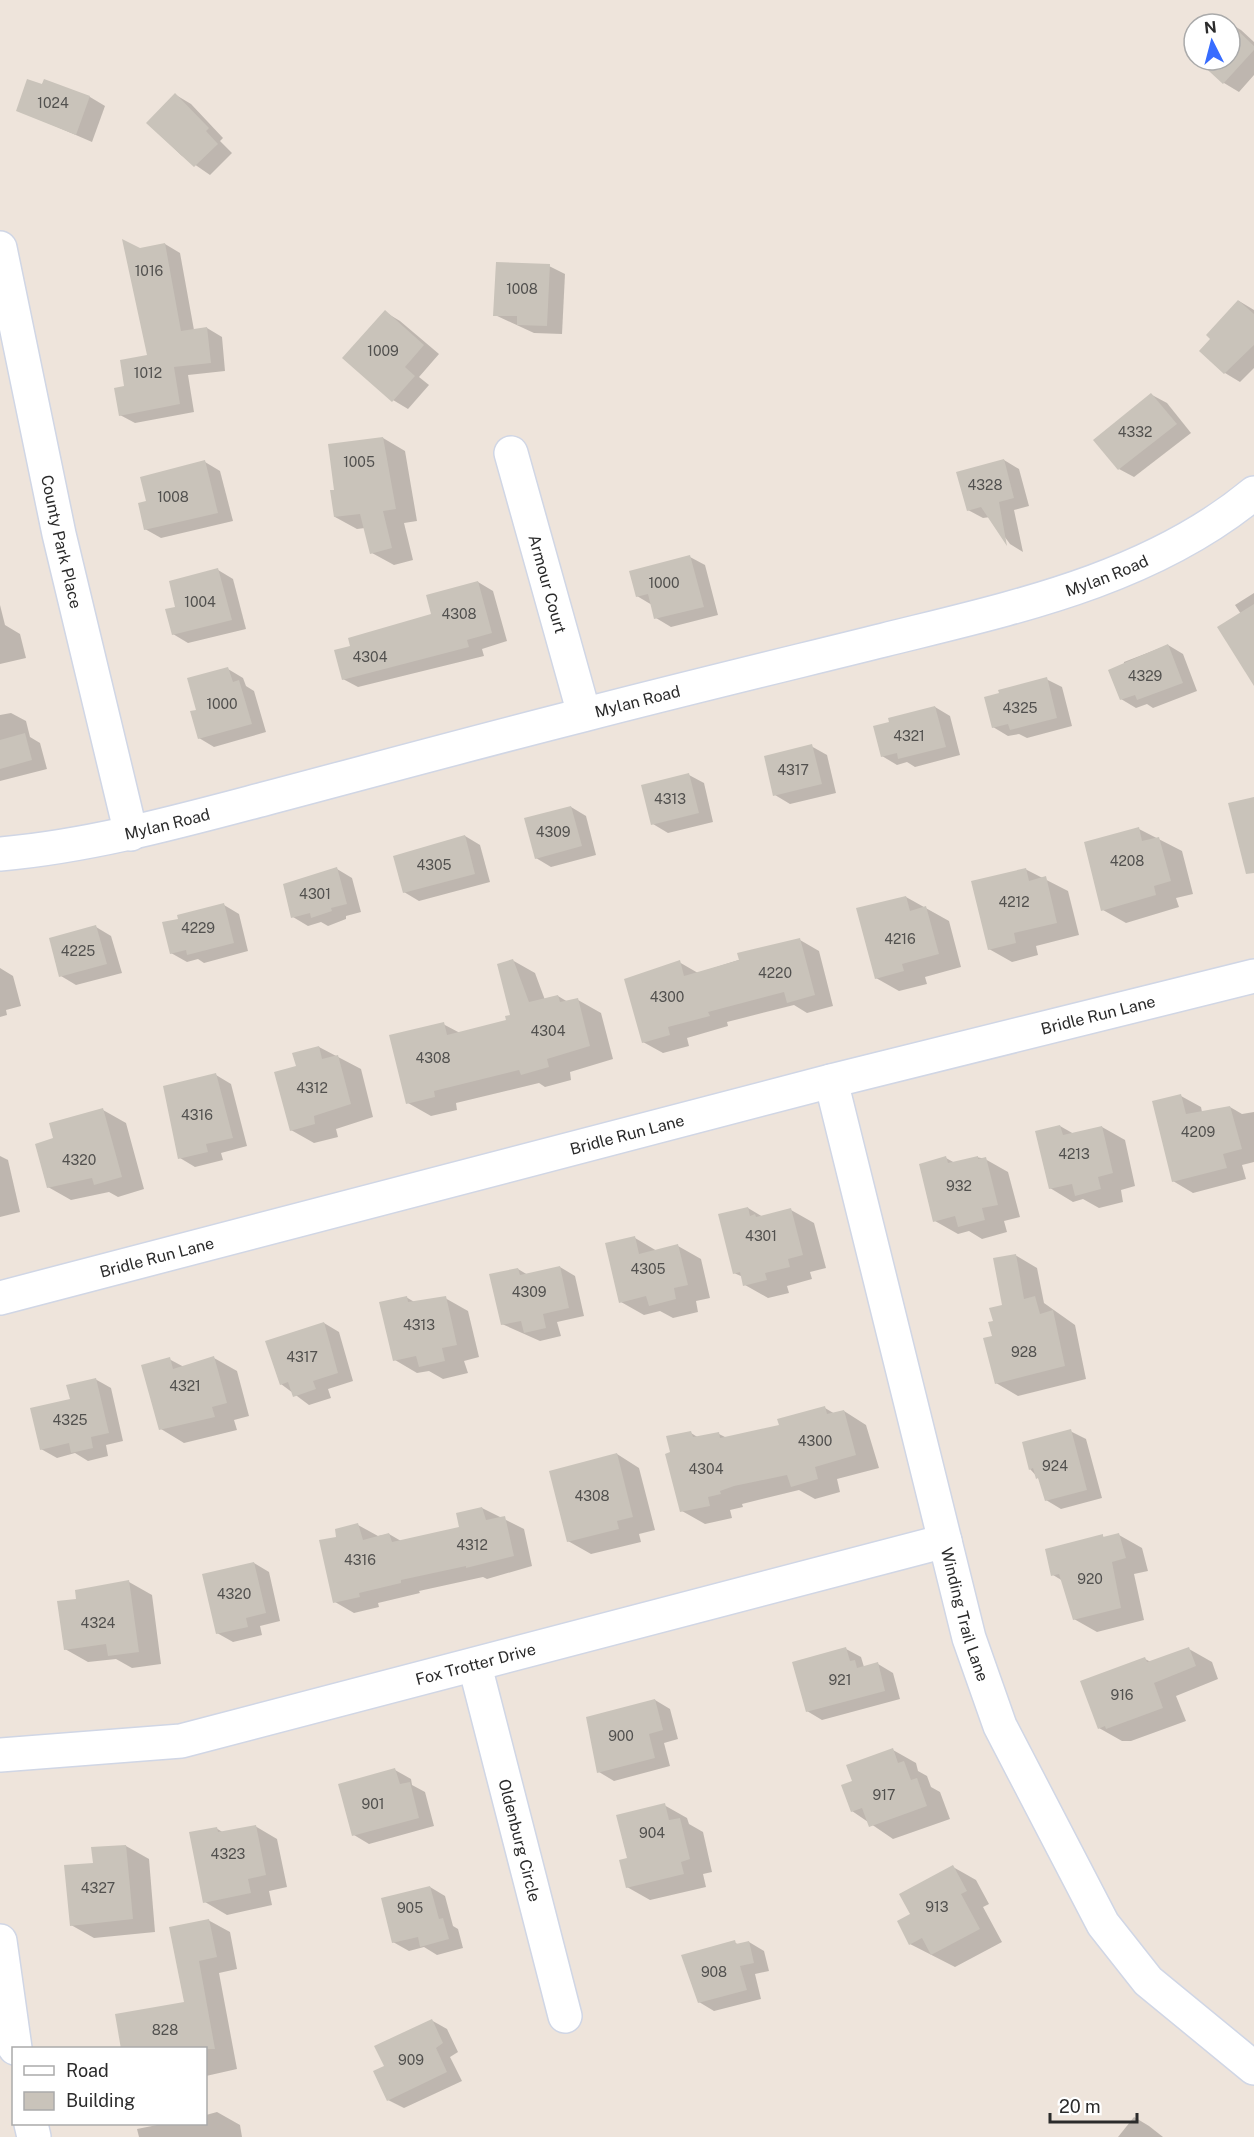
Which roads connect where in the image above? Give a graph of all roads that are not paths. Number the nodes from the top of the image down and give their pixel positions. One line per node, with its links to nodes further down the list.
1 (0, 248): 5 (street, County Park Place)
2 (511, 453): 4 (street, Armour Court)
3 (1254, 493): 4 (street, Mylan Road)
4 (584, 714): 5 (street, Mylan Road)
5 (131, 834): 6 (street, Mylan Road)
6 (0, 855)
7 (1254, 976): 8 (street, Bridle Run Lane)
8 (831, 1081): 9 (street, Bridle Run Lane); 10 (street, Winding Trail Lane)
9 (0, 1298)
10 (945, 1541): 11 (street, Fox Trotter Drive); 16 (street, Winding Trail Lane)
11 (475, 1666): 12 (street, Fox Trotter Drive); 14 (street, Oldenburg Circle)
12 (0, 1755)
13 (0, 1941): 15 (street)
14 (565, 2016)
15 (15, 2047)
16 (1254, 2068)

